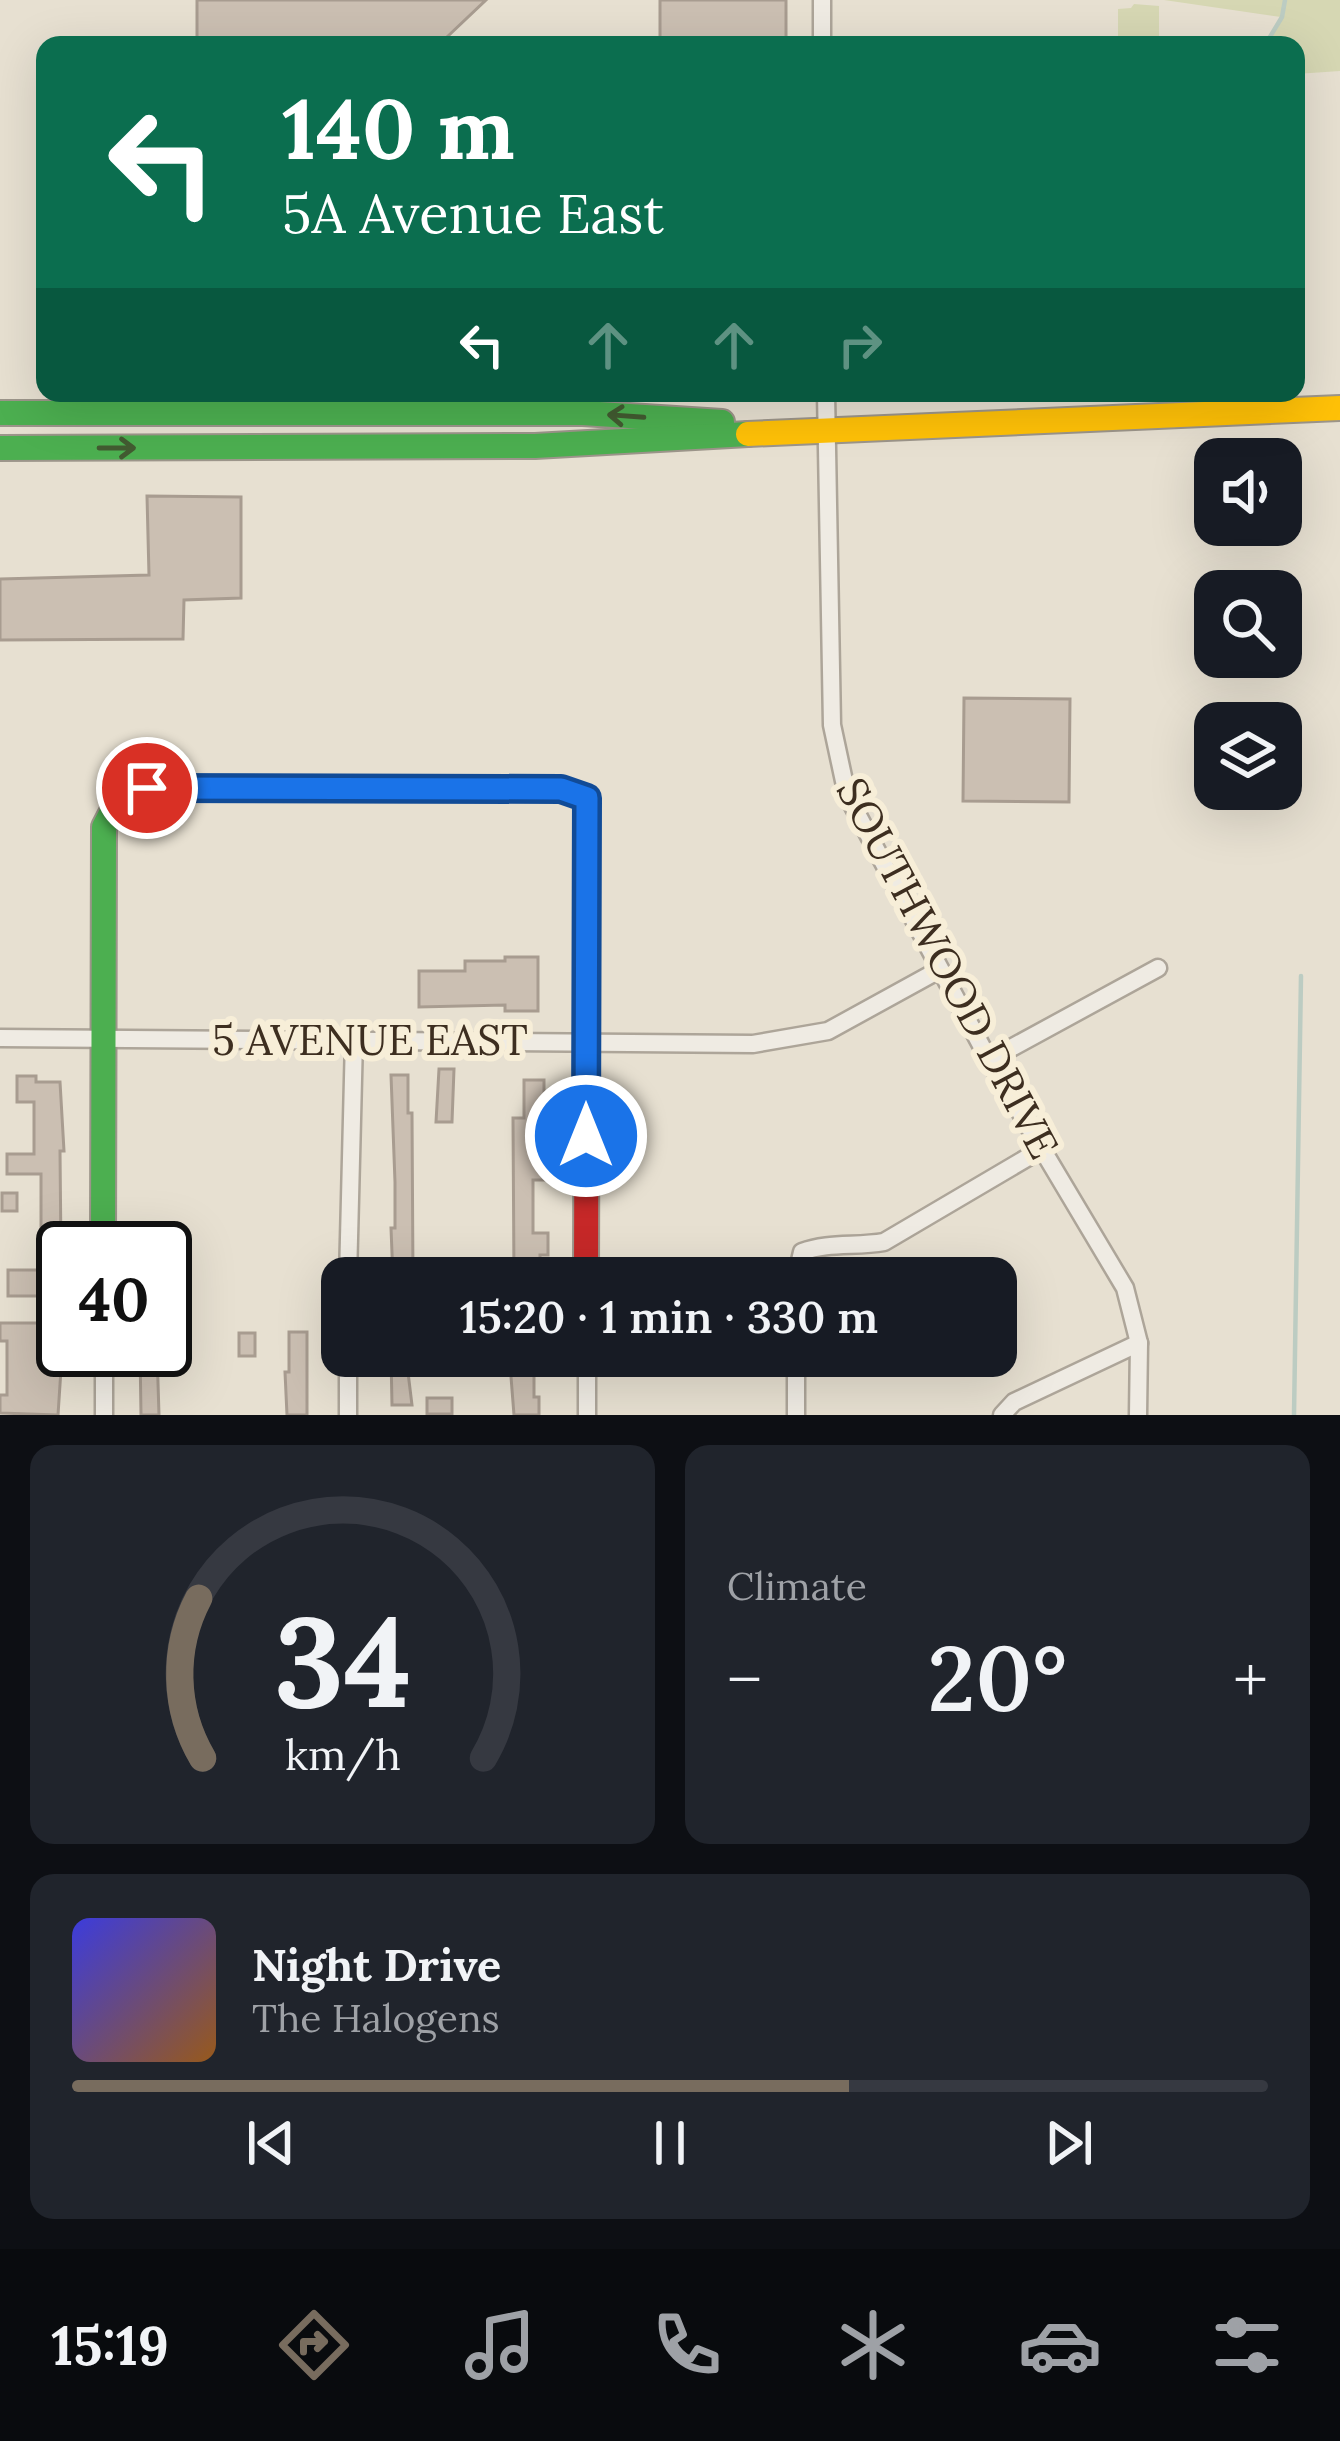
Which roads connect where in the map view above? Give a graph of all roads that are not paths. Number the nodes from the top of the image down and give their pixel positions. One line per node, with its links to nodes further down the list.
1 (822, 0): 2 (street)
2 (822, 36)
3 (826, 402): 6 (street, SOUTHWOOD DRIVE)
4 (1340, 408): 6 (main road)
5 (0, 413): 6 (main road, one-way to 5)
6 (826, 429): 7 (main road, one-way to 6); 9 (street, SOUTHWOOD DRIVE)
7 (0, 448)
8 (1158, 968): 14 (street)
9 (939, 970): 13 (street, 5 AVENUE EAST); 14 (street, SOUTHWOOD DRIVE)
10 (0, 1038): 11 (street, 5 AVENUE EAST)
11 (102, 1039): 12 (street, 5 AVENUE EAST); 13 (main road); 16 (main road)
12 (354, 1039): 13 (street, 5 AVENUE EAST); 17 (street)
13 (585, 1041): 18 (main road)
14 (989, 1060): 15 (street, SOUTHWOOD DRIVE)
15 (1042, 1149): 19 (street); 20 (street, SOUTHWOOD DRIVE)
16 (103, 1221)
17 (349, 1257)
18 (586, 1257)
19 (801, 1257)
20 (1139, 1343): 29 (street); 30 (street, SOUTHWOOD DRIVE)
21 (104, 1377): 25 (street)
22 (348, 1377): 26 (street)
23 (587, 1377): 27 (street)
24 (796, 1377): 28 (street)
25 (104, 1415)
26 (348, 1415)
27 (587, 1415)
28 (796, 1415)
29 (1001, 1415)
30 (1138, 1415)

